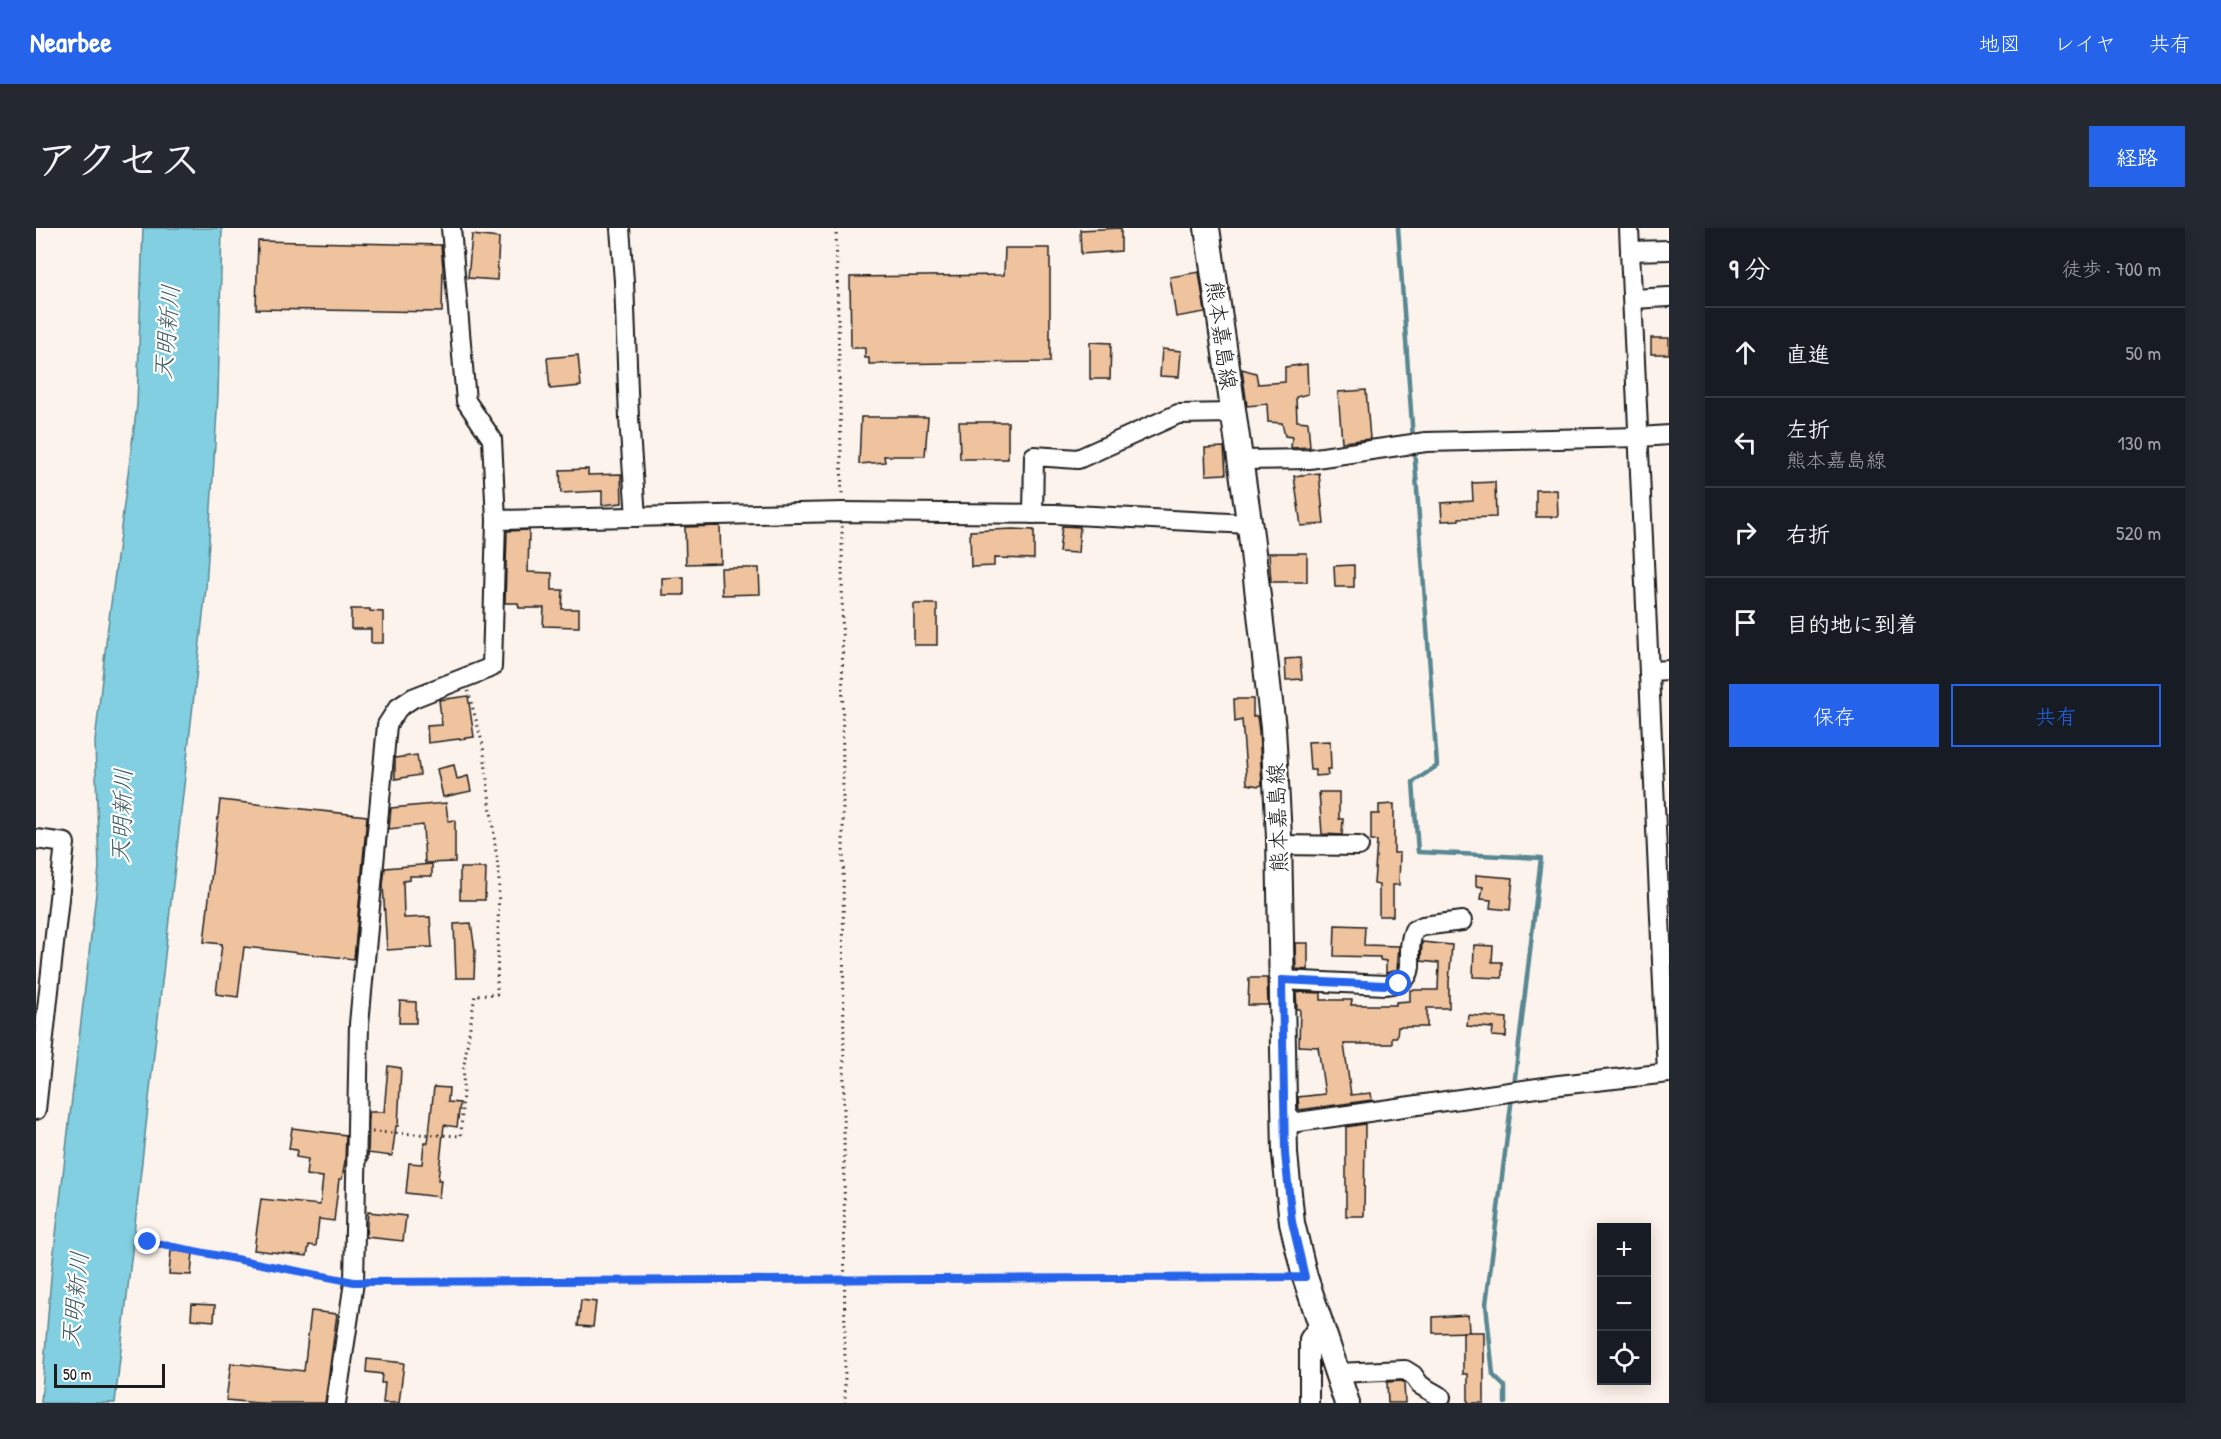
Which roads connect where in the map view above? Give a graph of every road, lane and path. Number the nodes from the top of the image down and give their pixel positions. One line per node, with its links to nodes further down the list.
1 (451, 228): 17 (street)
2 (620, 228): 16 (street)
3 (836, 228): 14 (path)
4 (1207, 228): 10 (main road, 熊本嘉島線)
5 (1629, 228): 7 (street)
6 (1669, 250): 7 (street)
7 (1630, 251): 9 (street)
8 (1669, 297): 9 (street)
9 (1633, 299): 12 (street)
10 (1233, 413): 13 (main road, 熊本嘉島線); 15 (street)
11 (1669, 435): 12 (street)
12 (1640, 437): 13 (street); 20 (street)
13 (1240, 460): 18 (main road, 熊本嘉島線)
14 (842, 512): 15 (street); 16 (street); 33 (path)
15 (1033, 514): 18 (street)
16 (636, 517): 17 (street)
17 (496, 520): 21 (street)
18 (1249, 524): 23 (main road, 熊本嘉島線)
19 (1669, 670): 20 (street)
20 (1650, 671): 27 (street)
21 (464, 678): 30 (street); 30 (path)
22 (36, 839): 28 (street)
23 (1280, 845): 24 (street); 26 (main road, 熊本嘉島線)
24 (1359, 846)
25 (1462, 921): 26 (street)
26 (1282, 980): 29 (main road, 熊本嘉島線)
27 (1668, 1073): 29 (street)
28 (36, 1110)
29 (1284, 1124): 32 (main road, 熊本嘉島線)
30 (357, 1131): 34 (street)
31 (148, 1242): 34 (path)
32 (1305, 1277): 33 (path); 35 (main road, 熊本嘉島線)
33 (846, 1278): 34 (path); 39 (path)
34 (354, 1282): 38 (street)
35 (1320, 1323): 36 (main road, 熊本嘉島線); 40 (street)
36 (1337, 1373): 37 (street); 41 (main road, 熊本嘉島線)
37 (1441, 1397)
38 (336, 1403)
39 (845, 1403)
40 (1309, 1403)
41 (1347, 1403)

